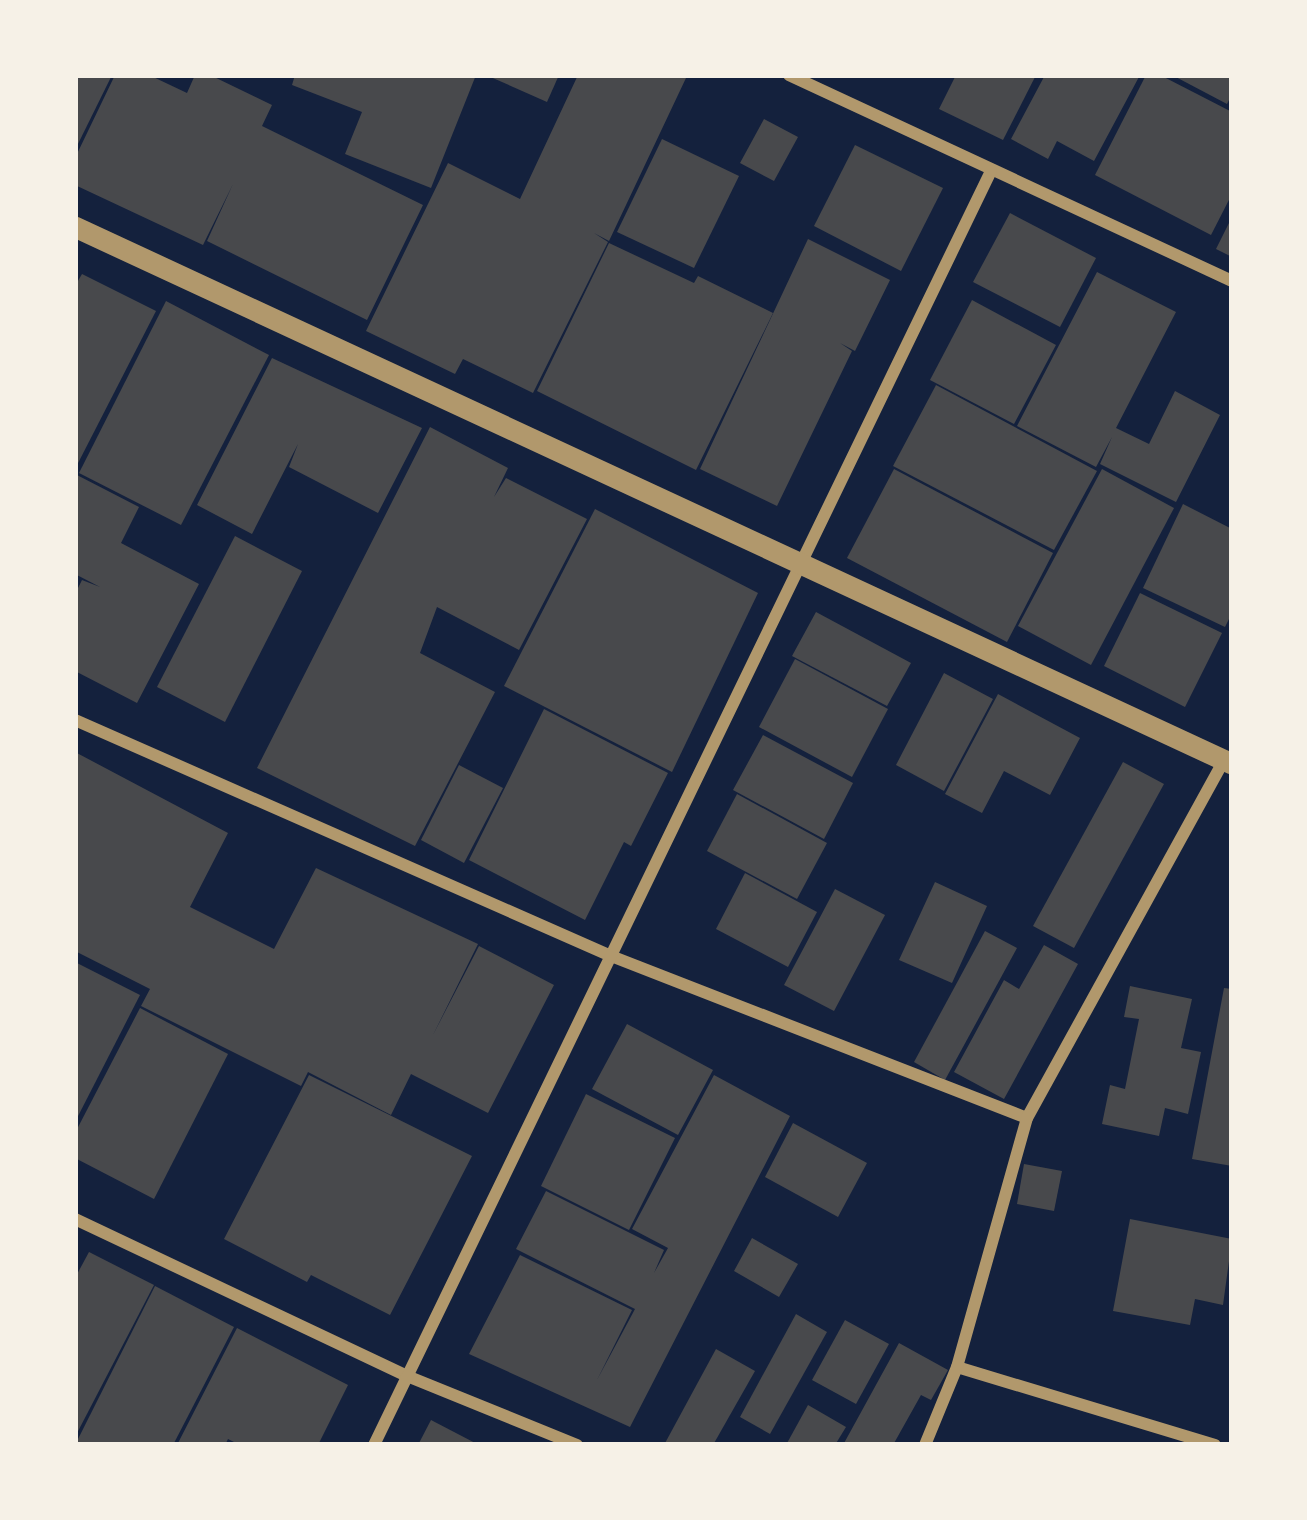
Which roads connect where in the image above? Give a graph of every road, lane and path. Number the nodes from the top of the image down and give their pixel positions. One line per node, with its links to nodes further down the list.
1 (789, 75): 2 (street)
2 (991, 171): 4 (street); 5 (street)
3 (75, 227): 5 (street)
4 (1232, 281)
5 (801, 563): 7 (street); 8 (street)
6 (75, 720): 8 (street)
7 (1227, 763): 9 (street)
8 (610, 956): 9 (street); 12 (street)
9 (1027, 1118): 11 (street)
10 (75, 1219): 12 (street)
11 (957, 1367): 15 (street); 16 (street)
12 (407, 1376): 13 (street); 14 (street)
13 (374, 1445)
14 (577, 1445)
15 (925, 1445)
16 (1215, 1445)

